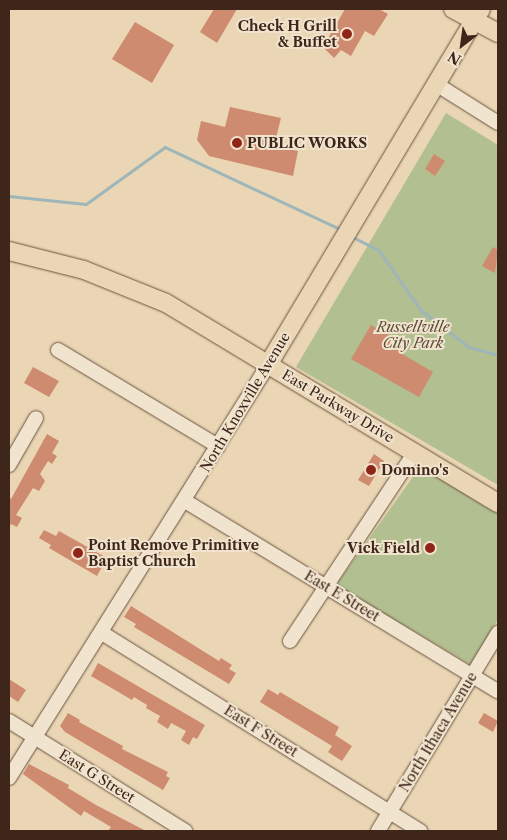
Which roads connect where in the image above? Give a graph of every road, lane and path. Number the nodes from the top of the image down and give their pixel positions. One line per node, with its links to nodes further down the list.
1 (453, 9): 2 (main road)
2 (477, 14): 3 (main road); 4 (main road, North Knoxville Avenue)
3 (498, 33)
4 (436, 84): 5 (street); 8 (main road, North Knoxville Avenue)
5 (498, 123)
6 (9, 250): 8 (main road, East Parkway Drive)
7 (58, 350): 10 (street)
8 (268, 364): 10 (street, North Knoxville Avenue); 11 (main road, East Parkway Drive)
9 (36, 418): 12 (street)
10 (218, 446): 13 (street, North Knoxville Avenue)
11 (414, 452): 14 (main road, East Parkway Drive); 15 (street)
12 (9, 465)
13 (185, 501): 15 (street, East E Street); 16 (street, North Knoxville Avenue)
14 (498, 503)
15 (327, 587): 18 (street); 19 (street, East E Street)
16 (102, 633): 22 (street, North Knoxville Avenue); 24 (street, East F Street)
17 (498, 633): 19 (street, North Ithaca Avenue)
18 (290, 641)
19 (473, 675): 20 (street, East E Street); 24 (street, North Ithaca Avenue)
20 (498, 691)
21 (9, 721): 22 (street, East G Street)
22 (35, 737): 23 (street, North Knoxville Avenue); 25 (street, East G Street)
23 (9, 778)
24 (389, 812): 26 (street, North Ithaca Avenue); 27 (street, East F Street)
25 (185, 831)
26 (378, 831)
27 (420, 831)

